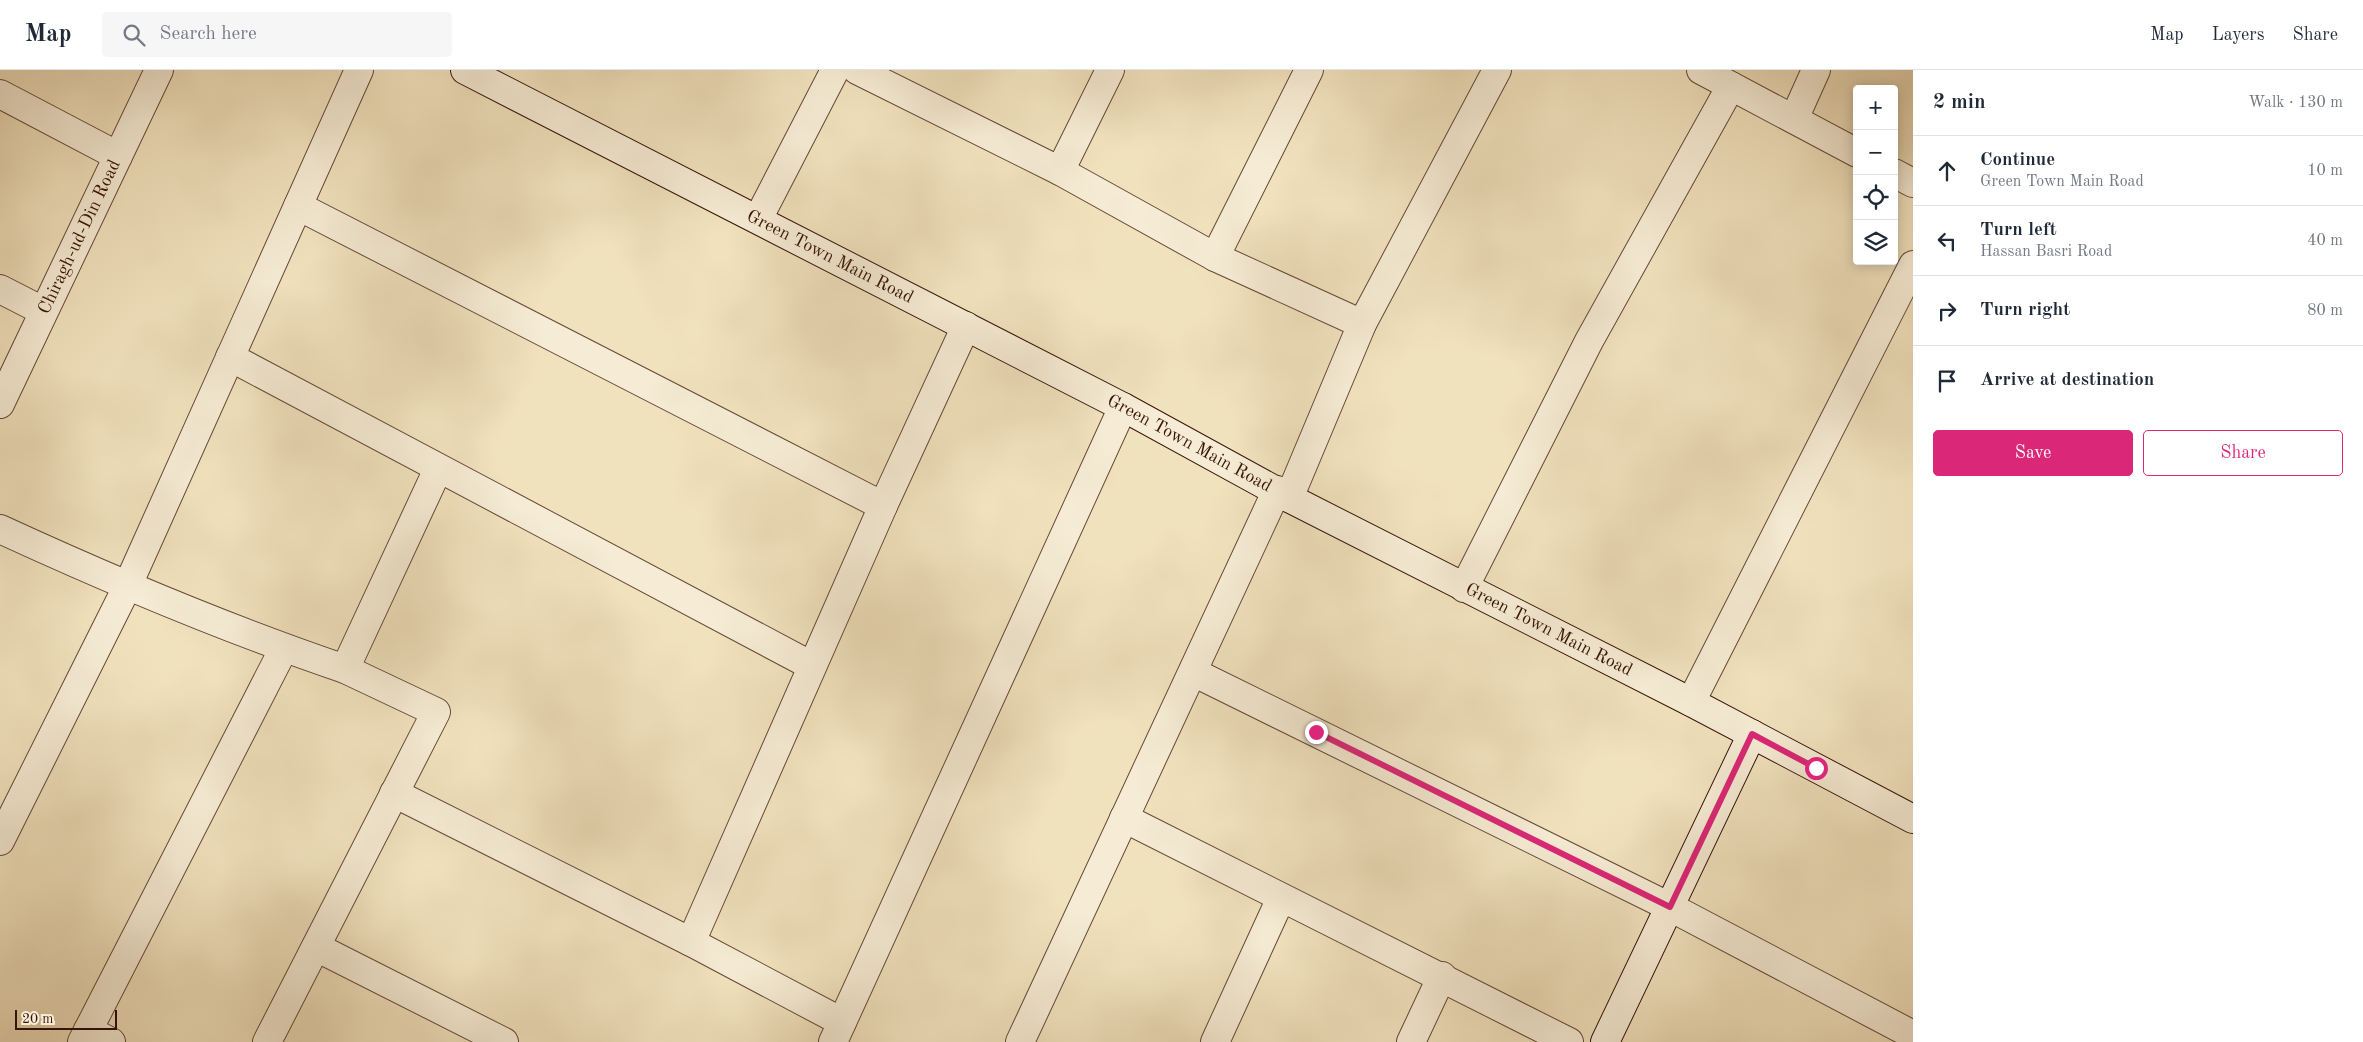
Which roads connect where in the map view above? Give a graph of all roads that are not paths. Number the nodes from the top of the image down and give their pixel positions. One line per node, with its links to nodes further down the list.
1 (159, 70): 15 (street, Chiragh-ud-Din Road)
2 (359, 70): 19 (street)
3 (465, 70): 20 (street, Green Town Main Road)
4 (835, 70): 20 (street)
5 (857, 70): 16 (street)
6 (1110, 70): 16 (street)
7 (1309, 70): 21 (street)
8 (1497, 70): 25 (street)
9 (1701, 70): 11 (street)
10 (1816, 70): 13 (street)
11 (1731, 86): 13 (street); 35 (street)
12 (0, 94): 15 (street)
13 (1794, 119): 14 (street)
14 (1853, 151)
15 (118, 156): 24 (street, Chiragh-ud-Din Road)
16 (1060, 171): 21 (street)
17 (1898, 175): 18 (street)
18 (1913, 183)
19 (298, 206): 27 (street); 32 (street)
20 (758, 219): 26 (street, Green Town Main Road)
21 (1215, 257): 25 (street)
22 (1913, 265): 40 (street)
23 (0, 289): 24 (street)
24 (43, 311): 28 (street, Chiragh-ud-Din Road)
25 (1362, 324): 31 (street)
26 (966, 326): 29 (street, Green Town Main Road); 32 (street)
27 (230, 357): 30 (street); 34 (street)
28 (0, 404)
29 (1123, 407): 31 (street, Green Town Main Road); 51 (street)
30 (438, 469): 37 (street); 38 (street)
31 (1283, 494): 35 (street, Green Town Main Road); 39 (street)
32 (882, 506): 37 (street)
33 (0, 529): 34 (street)
34 (127, 587): 36 (street); 45 (street)
35 (1464, 588): 40 (street, Green Town Main Road)
36 (284, 648): 38 (street); 53 (street)
37 (812, 666): 48 (street)
38 (345, 669): 42 (street)
39 (1193, 672): 43 (street); 47 (street)
40 (1691, 702): 41 (street, Green Town Main Road)
41 (1752, 734): 44 (street, Green Town Main Road); 47 (street)
42 (394, 793): 48 (street); 49 (street)
43 (1124, 818): 46 (street); 56 (street)
44 (1913, 819)
45 (0, 841)
46 (1281, 898): 50 (street); 57 (street)
47 (1670, 907): 52 (street); 60 (street)
48 (691, 942): 51 (street)
49 (316, 947): 54 (street); 55 (street)
50 (1442, 976): 58 (street); 59 (street)
51 (838, 1032)
52 (1913, 1035)
53 (94, 1038)
54 (267, 1042)
55 (504, 1042)
56 (1020, 1042)
57 (1215, 1042)
58 (1411, 1042)
59 (1569, 1042)
60 (1605, 1042)

